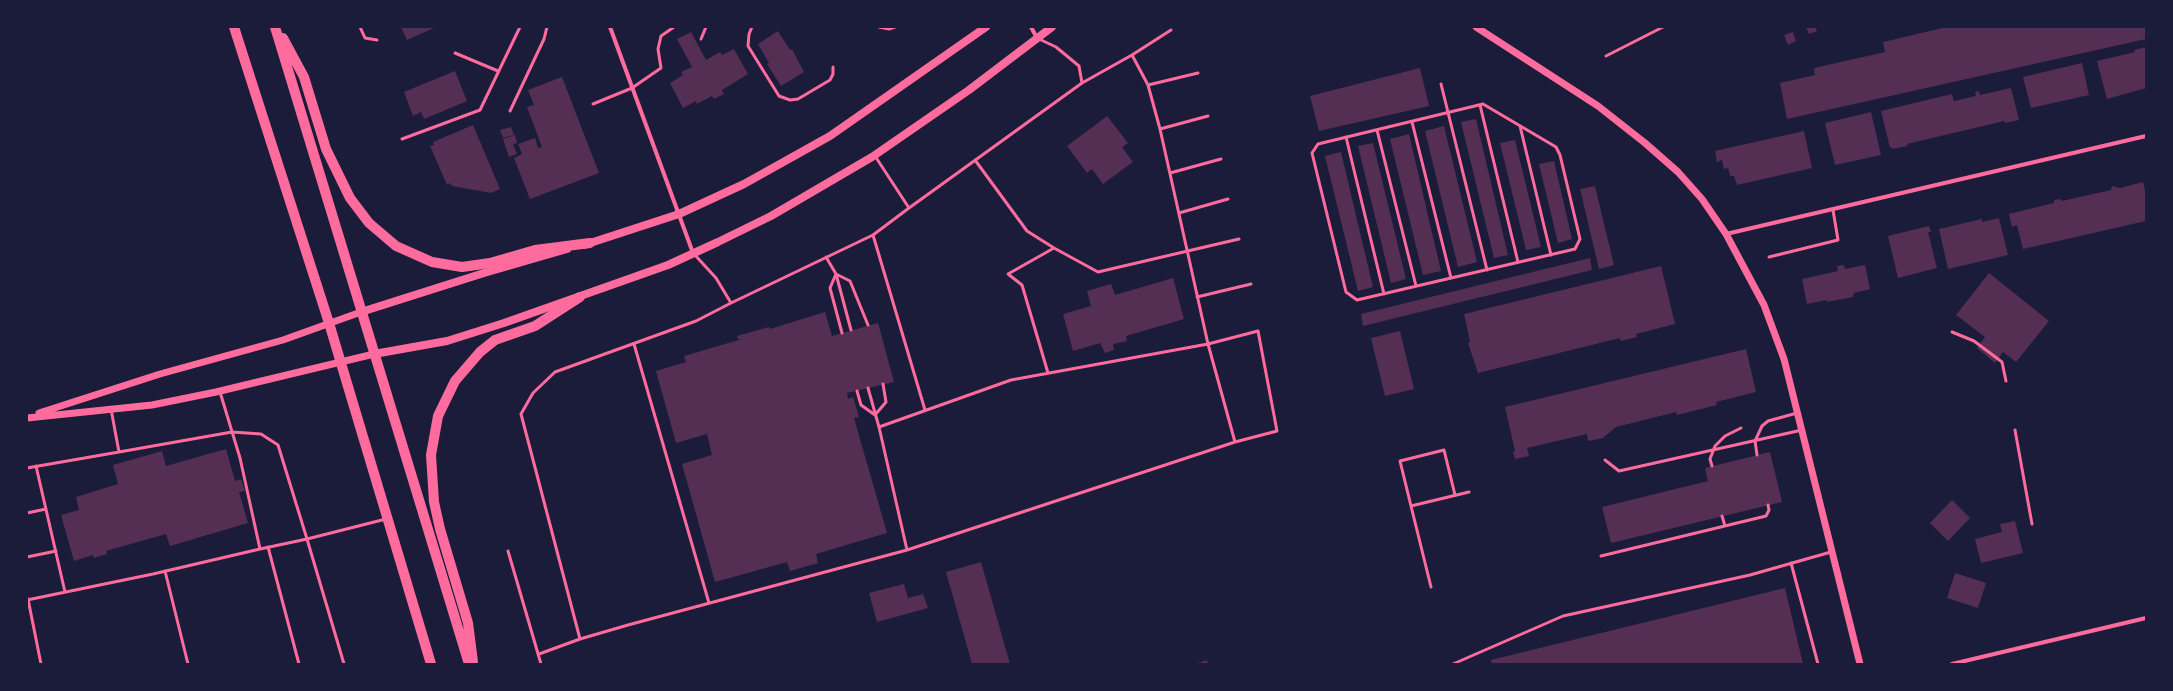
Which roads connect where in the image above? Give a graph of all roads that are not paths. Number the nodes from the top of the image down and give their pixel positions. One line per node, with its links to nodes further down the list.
1 (234, 27): 73 (main road)
2 (276, 27): 55 (main road); 72 (main road)
3 (360, 27): 20 (lane)
4 (520, 27): 25 (lane)
5 (547, 27): 33 (lane)
6 (610, 27): 30 (street)
7 (674, 27): 30 (lane)
8 (706, 27): 19 (lane)
9 (752, 27): 24 (lane)
10 (879, 27): 11 (lane)
11 (895, 27)
12 (986, 27): 51 (main road)
13 (1031, 27): 18 (street)
14 (1052, 27): 18 (main road)
15 (1476, 27): 52 (street)
16 (1663, 27): 23 (lane)
17 (1171, 30): 22 (lane)
18 (1038, 38): 27 (lane); 43 (main road)
19 (701, 39)
20 (377, 40)
21 (455, 53): 25 (lane)
22 (1132, 55): 27 (lane); 29 (lane)
23 (1606, 56)
24 (833, 67)
25 (498, 71): 42 (lane)
26 (1198, 73): 29 (lane)
27 (1082, 83): 45 (lane)
28 (1441, 84): 34 (lane)
29 (1148, 85): 38 (lane)
30 (632, 88): 31 (lane); 51 (street)
31 (593, 104)
32 (1480, 105): 34 (lane); 37 (lane); 62 (lane)
33 (510, 111)
34 (1448, 113): 36 (lane); 63 (lane)
35 (1208, 116): 38 (lane)
36 (1412, 122): 39 (lane); 65 (lane)
37 (1520, 126): 59 (lane); 59 (lane)
38 (1160, 129): 46 (lane)
39 (1376, 130): 41 (lane); 67 (lane)
40 (2146, 136): 49 (street)
41 (1346, 137): 68 (lane); 68 (lane)
42 (402, 139)
43 (874, 156): 48 (lane); 58 (main road)
44 (1221, 159): 46 (lane)
45 (975, 160): 48 (lane); 56 (lane)
46 (1170, 173): 50 (lane)
47 (1228, 199): 50 (lane)
48 (909, 208): 53 (lane)
49 (1833, 210): 52 (street); 61 (lane)
50 (1179, 213): 57 (lane)
51 (679, 214): 55 (main road); 58 (street)
52 (1726, 234): 90 (street)
53 (873, 235): 60 (lane); 89 (lane)
54 (1239, 239): 57 (lane)
55 (590, 243): 72 (main road)
56 (1054, 248): 57 (lane); 82 (lane)
57 (1187, 252): 70 (lane)
58 (693, 253): 69 (main road); 71 (lane)
59 (1551, 255): 62 (lane)
60 (826, 257): 64 (lane); 71 (lane)
61 (1769, 257)
62 (1518, 262): 63 (lane)
63 (1487, 270): 65 (lane)
64 (836, 274): 74 (lane); 75 (lane); 77 (lane)
65 (1451, 278): 67 (lane)
66 (1251, 284): 70 (lane)
67 (1416, 286): 68 (lane)
68 (1384, 294)
69 (580, 297): 80 (main road); 141 (main road)
70 (1197, 297): 79 (lane)
71 (732, 303): 78 (lane)
72 (361, 312): 73 (street); 80 (main road)
73 (329, 323): 81 (main road); 92 (street)
74 (868, 325)
75 (850, 330)
76 (1952, 332): 83 (lane)
77 (842, 333)
78 (634, 344): 131 (lane); 133 (lane)
79 (1208, 344): 82 (lane); 99 (lane); 99 (lane)
80 (374, 354): 81 (street); 140 (main road)
81 (340, 361): 86 (street); 114 (main road)
82 (1048, 372): 89 (lane)
83 (2006, 381)
84 (883, 384): 91 (lane)
85 (868, 388): 91 (lane)
86 (220, 391): 88 (street); 97 (lane)
87 (857, 391): 91 (lane)
88 (111, 409): 92 (street); 101 (lane)
89 (925, 410): 93 (lane)
90 (1798, 413): 95 (street); 98 (lane)
91 (875, 415): 93 (lane)
92 (27, 418)
93 (879, 428): 120 (lane)
94 (1741, 428): 100 (lane)
95 (1803, 429): 98 (lane); 123 (street)
96 (2015, 430): 115 (lane)
97 (232, 432): 101 (lane); 117 (lane); 119 (lane)
98 (1755, 440): 100 (lane); 102 (lane)
99 (1235, 442): 120 (lane)
100 (1713, 450): 103 (lane); 105 (lane)
101 (119, 452): 104 (lane)
102 (1757, 455)
103 (1605, 460)
104 (36, 466): 106 (lane); 111 (lane)
105 (1712, 466)
106 (27, 468)
107 (1469, 492): 108 (lane)
108 (1455, 495): 110 (lane); 110 (lane)
109 (1768, 505): 116 (lane)
110 (1411, 506): 128 (lane)
111 (46, 509): 112 (lane); 121 (lane)
112 (27, 513)
113 (1722, 516): 116 (lane)
114 (386, 519): 117 (lane); 139 (main road)
115 (2032, 524)
116 (1725, 526): 124 (lane)
117 (307, 539): 118 (lane); 138 (lane)
118 (268, 548): 119 (lane); 137 (lane)
119 (260, 549): 127 (lane)
120 (907, 550): 131 (lane)
121 (56, 551): 125 (lane); 129 (lane)
122 (508, 551): 134 (lane)
123 (1833, 551): 126 (lane); 145 (street)
124 (1601, 556)
125 (27, 557)
126 (1791, 563): 143 (lane); 144 (lane)
127 (165, 571): 129 (lane); 136 (lane)
128 (1431, 587)
129 (65, 592): 130 (lane)
130 (28, 600): 135 (lane)
131 (709, 603): 133 (lane)
132 (2146, 618): 146 (street)
133 (580, 639): 134 (lane)
134 (538, 654): 142 (lane)
135 (41, 664)
136 (188, 664)
137 (299, 664)
138 (344, 664)
139 (431, 664)
140 (468, 664)
141 (473, 664)
142 (542, 664)
143 (1452, 664)
144 (1818, 664)
145 (1860, 664)
146 (1952, 664)

